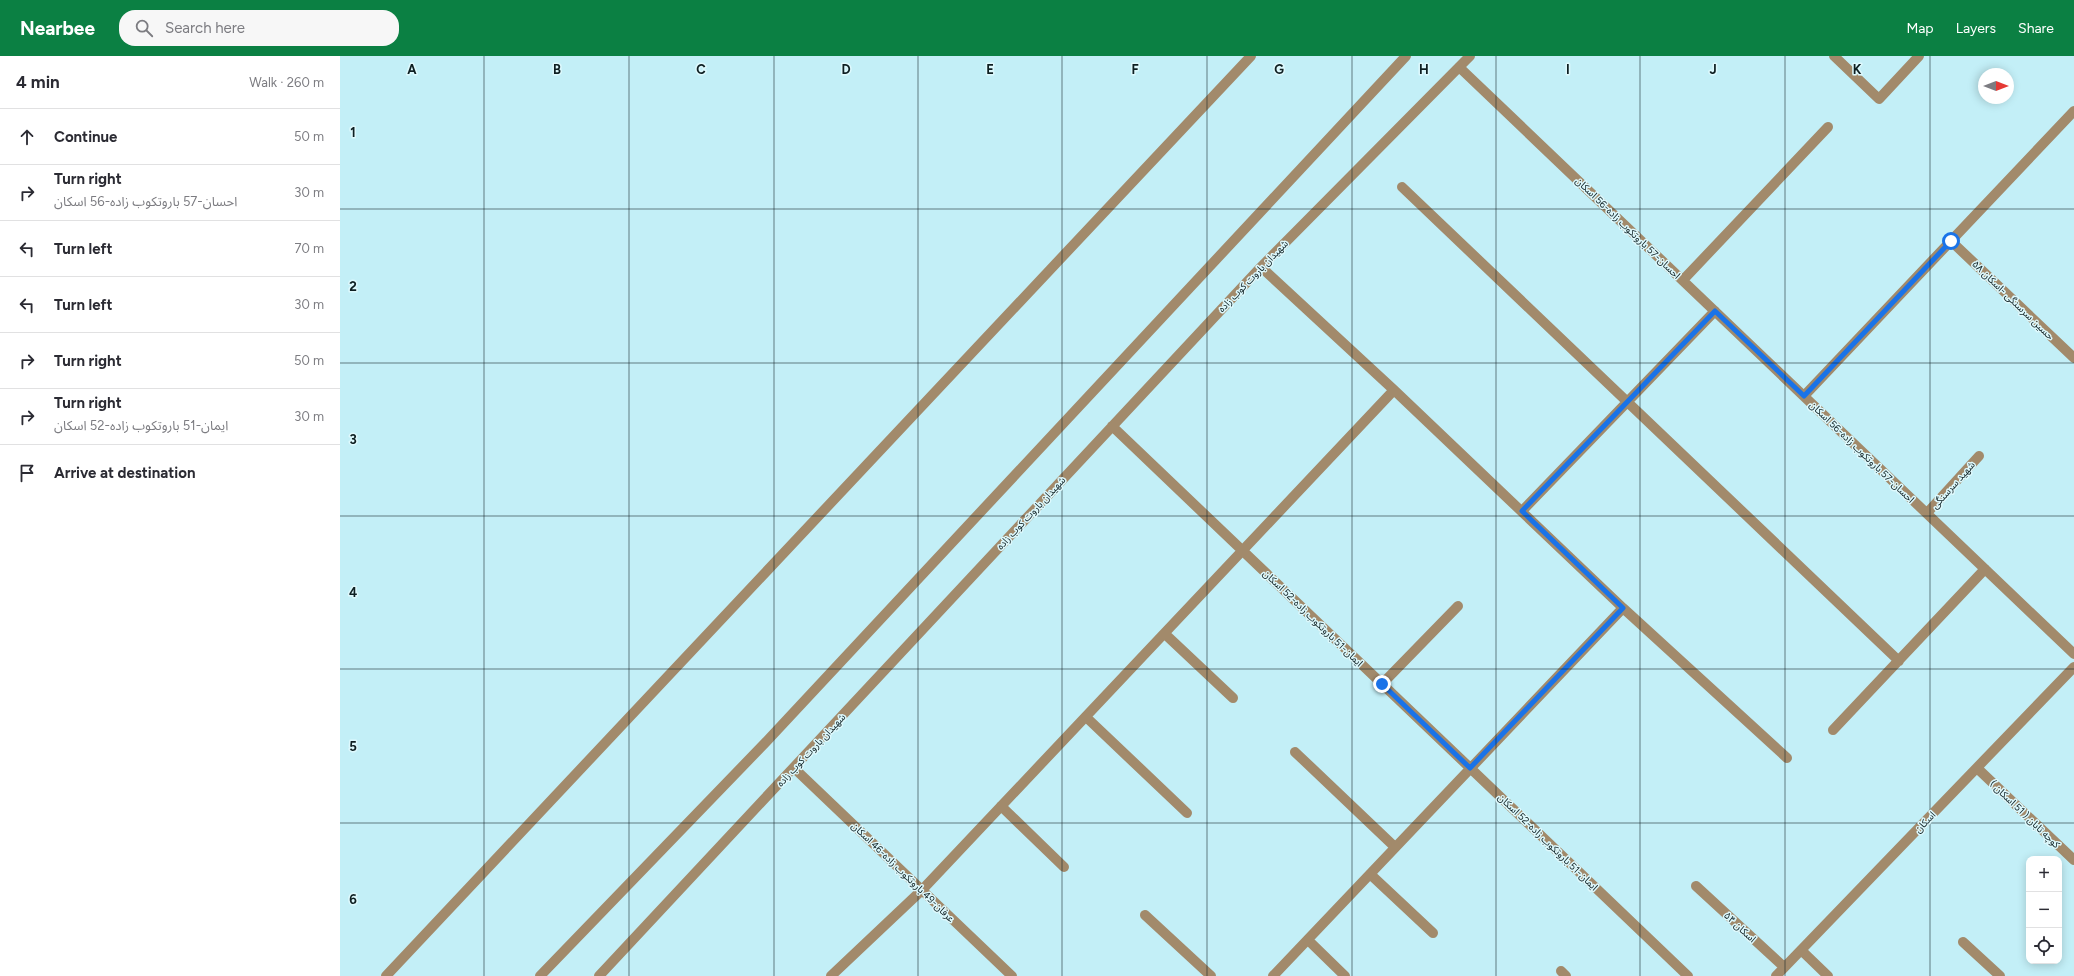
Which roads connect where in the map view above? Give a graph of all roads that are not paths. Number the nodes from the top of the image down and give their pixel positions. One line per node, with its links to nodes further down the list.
1 (1251, 56): 53 (street)
2 (1406, 56): 54 (street)
3 (1470, 56): 6 (street, شهیدان باروت کوب زاده)
4 (1834, 56): 5 (street)
5 (1919, 56)
6 (1459, 67): 11 (street, شهیدان باروت کوب زاده); 12 (street, احسان-57 باروتکوب زاده-56 اسکان)
7 (2074, 111): 10 (street)
8 (1828, 126): 12 (street)
9 (1402, 187): 17 (street)
10 (1951, 241): 14 (street, حسین سرسنگی -اسکان ۵۸); 16 (street)
11 (1261, 268): 15 (street); 18 (street, شهیدان باروت کوب زاده)
12 (1683, 280): 13 (street, احسان-57 باروتکوب زاده-56 اسکان)
13 (1715, 311): 16 (street, احسان-57 باروتکوب زاده-56 اسکان); 17 (street)
14 (2072, 354)
15 (1394, 390): 20 (street); 22 (street)
16 (1804, 396): 21 (street, احسان-57 باروتکوب زاده-56 اسکان)
17 (1628, 402): 20 (street); 28 (street)
18 (1112, 426): 22 (street, ایمان-51 باروتکوب زاده-52 اسکان); 36 (street, شهیدان باروت کوب زاده)
19 (1979, 456): 21 (street, شهید سرسنگی)
20 (1522, 511): 25 (street)
21 (1927, 513): 23 (street, احسان-57 باروتکوب زاده-56 اسکان)
22 (1243, 551): 26 (street); 30 (street, ایمان-51 باروتکوب زاده-52 اسکان)
23 (1985, 569): 27 (street, احسان-57 باروتکوب زاده-56 اسکان); 28 (street)
24 (1458, 606): 30 (street)
25 (1623, 608): 35 (street); 37 (street)
26 (1165, 634): 31 (street); 32 (street)
27 (2074, 654)
28 (1899, 661): 33 (street)
29 (2074, 667): 38 (street, اسکان)
30 (1382, 684): 37 (street, ایمان-51 باروتکوب زاده-52 اسکان)
31 (1233, 698)
32 (1086, 717): 39 (street); 40 (street)
33 (1833, 730)
34 (1295, 752): 41 (street)
35 (1787, 758)
36 (794, 768): 46 (street, عرفان-49 باروتکوب زاده-46 اسکان); 55 (street, شهیدان باروت کوب زاده)
37 (1470, 768): 41 (street); 61 (street, ایمان-51 باروتکوب زاده-52 اسکان)
38 (1977, 768): 42 (street, کوچه تابان ( 51 اسکان )); 51 (street, اسکان)
39 (1001, 806): 43 (street); 46 (street)
40 (1187, 813)
41 (1395, 847): 44 (street)
42 (2074, 860)
43 (1064, 867)
44 (1370, 874): 48 (street); 49 (street)
45 (1696, 886): 52 (street, اسکان ۵۴)
46 (922, 890): 56 (street); 57 (street, عرفان-49 باروتکوب زاده-46 اسکان)
47 (1145, 915): 58 (street)
48 (1433, 933)
49 (1308, 940): 59 (street); 60 (street)
50 (1963, 942): 64 (street)
51 (1801, 950): 52 (street, اسکان); 63 (street)
52 (1784, 968): 62 (street, اسکان)
53 (386, 976)
54 (540, 976)
55 (600, 976)
56 (831, 976)
57 (1012, 976)
58 (1211, 976)
59 (1273, 976)
60 (1345, 976)
61 (1688, 976)
62 (1776, 976)
63 (1828, 976)
64 (2000, 976)

